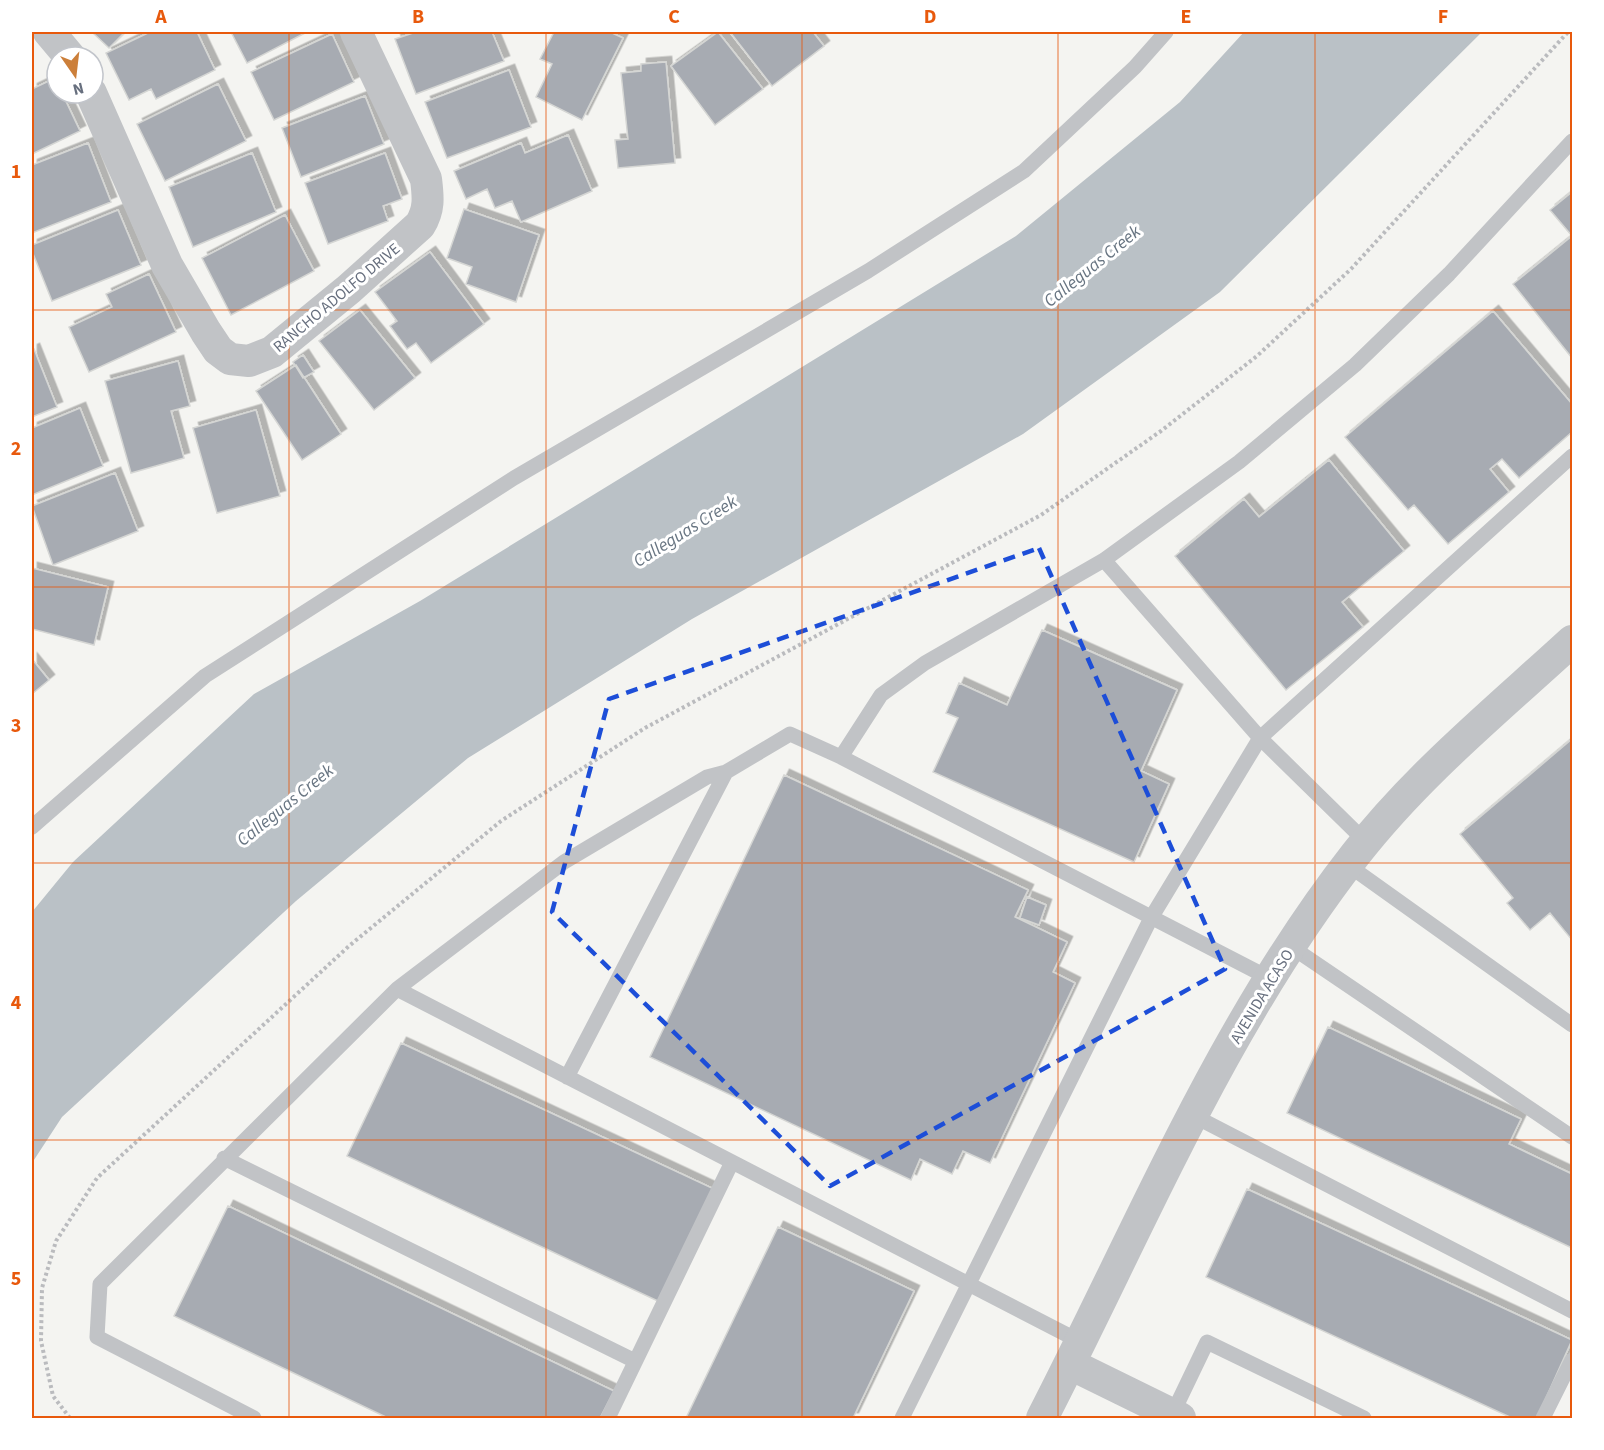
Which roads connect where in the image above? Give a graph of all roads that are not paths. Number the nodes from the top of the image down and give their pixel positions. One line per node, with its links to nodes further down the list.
1 (49, 32): 4 (street)
2 (356, 32): 5 (street, RANCHO ADOLFO DRIVE)
3 (1166, 32): 13 (lane)
4 (60, 45)
5 (96, 105)
6 (1572, 141): 8 (lane)
7 (1572, 456): 10 (lane)
8 (1104, 560): 10 (lane); 11 (lane)
9 (1572, 641): 14 (street, AVENIDA ACASO)
10 (1260, 738): 14 (lane); 15 (lane)
11 (841, 758): 12 (lane); 15 (lane)
12 (726, 772): 18 (lane); 20 (lane)
13 (32, 828)
14 (1357, 853): 16 (street, AVENIDA ACASO); 19 (lane)
15 (1151, 918): 17 (lane); 25 (lane)
16 (1290, 946): 17 (street, AVENIDA ACASO); 22 (lane)
17 (1269, 978): 21 (street, AVENIDA ACASO)
18 (397, 989): 20 (lane); 23 (lane)
19 (1572, 1025)
20 (567, 1077): 24 (lane)
21 (1194, 1116): 26 (lane); 27 (street, AVENIDA ACASO)
22 (1572, 1137)
23 (224, 1158): 29 (lane); 31 (lane)
24 (732, 1162): 25 (lane); 29 (lane)
25 (970, 1285): 27 (lane); 33 (lane)
26 (1572, 1311)
27 (1075, 1353): 30 (street); 34 (street, AVENIDA ACASO)
28 (1572, 1360): 36 (lane)
29 (635, 1361): 32 (lane)
30 (1174, 1417): 35 (lane)
31 (255, 1419)
32 (608, 1419)
33 (902, 1419)
34 (1042, 1419)
35 (1364, 1419)
36 (1543, 1419)

